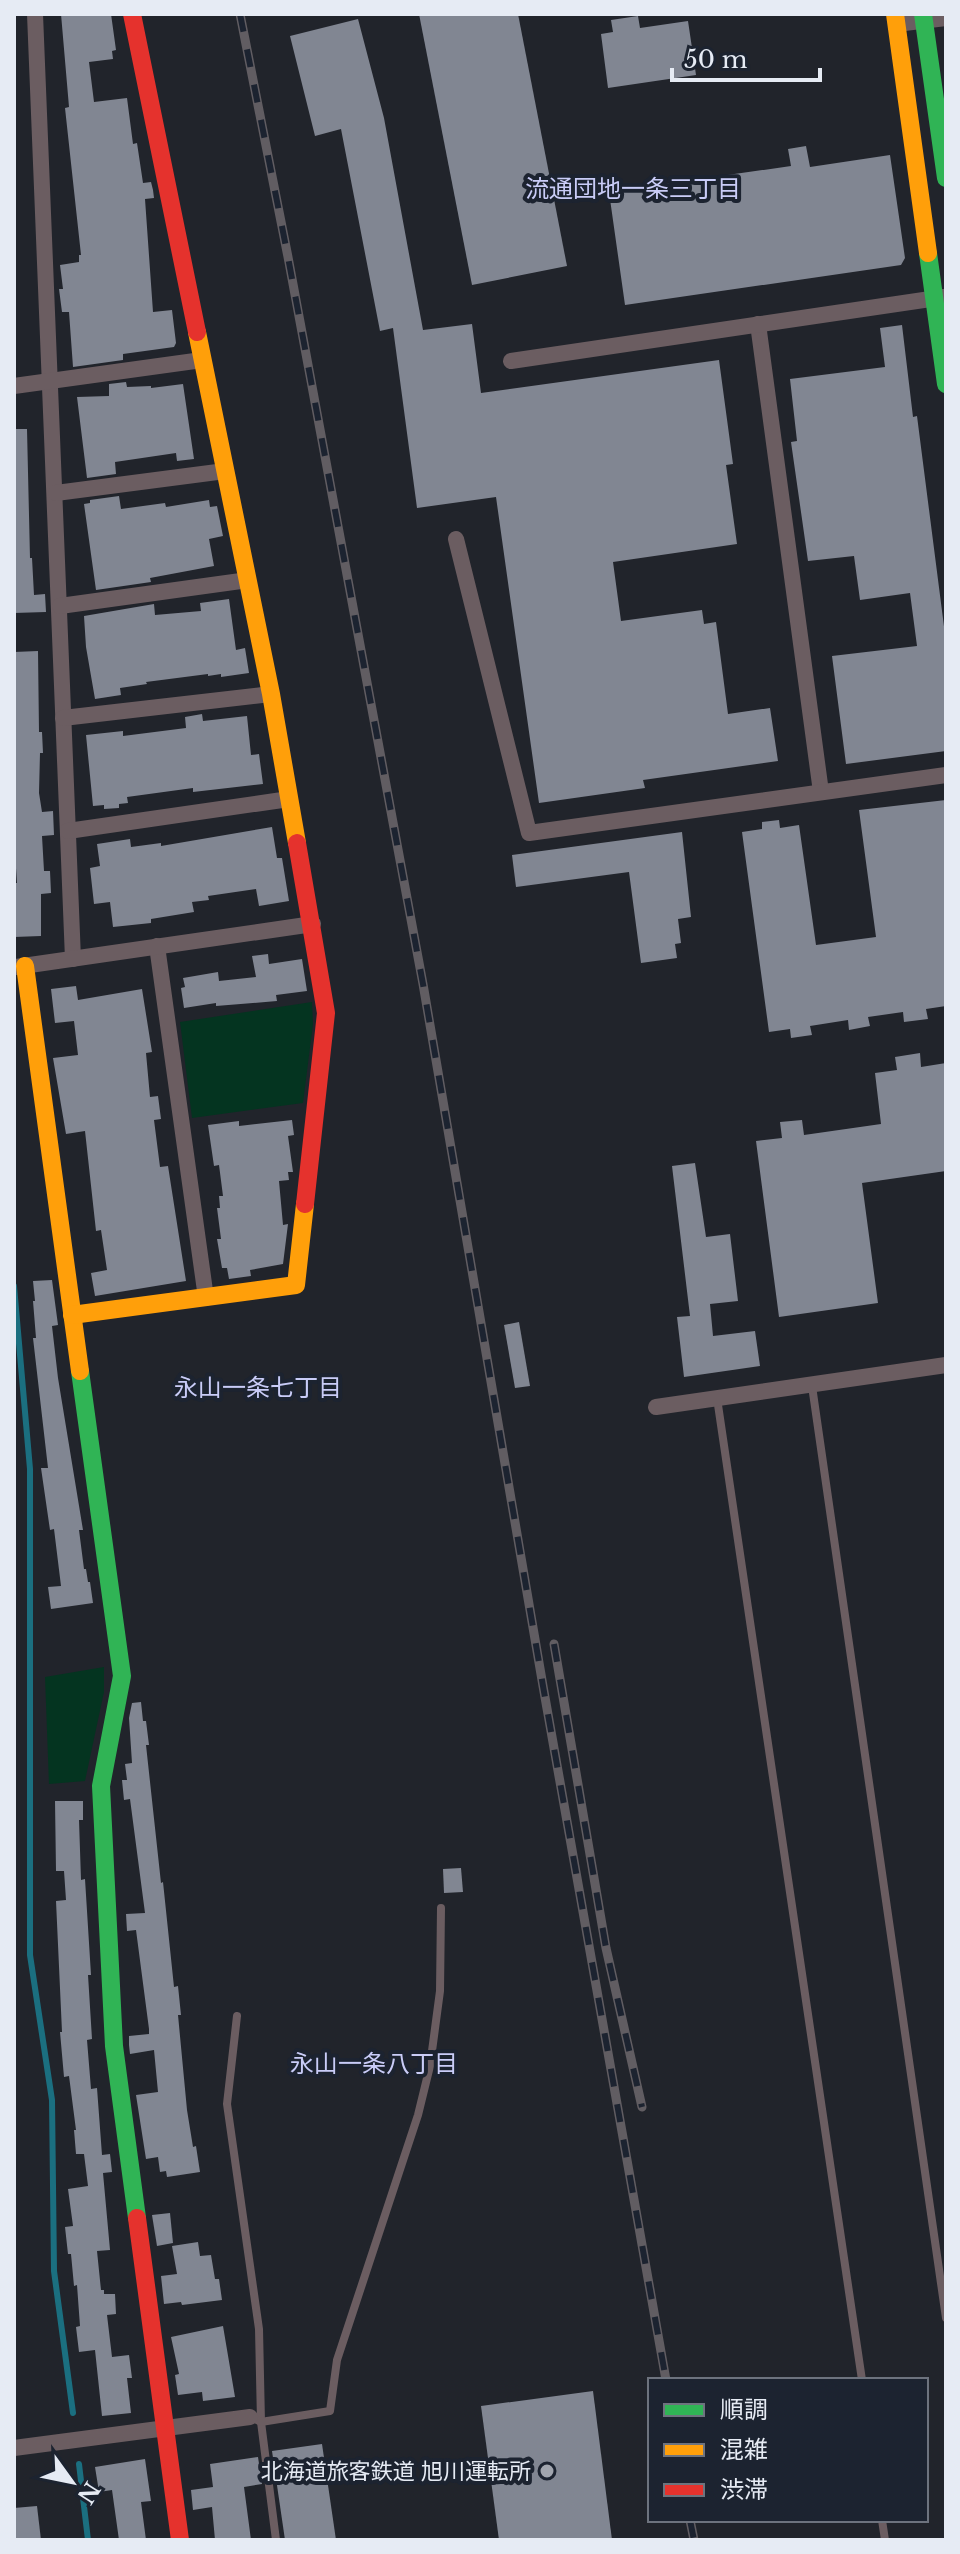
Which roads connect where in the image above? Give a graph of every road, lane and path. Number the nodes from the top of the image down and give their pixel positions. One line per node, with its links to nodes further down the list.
1 (35, 14): 11 (street)
2 (132, 14): 9 (street)
3 (924, 18): 4 (street); 5 (street); 6 (street)
4 (946, 18)
5 (896, 19): 7 (street)
6 (946, 178)
7 (940, 298): 8 (street); 12 (street)
8 (758, 324): 10 (street); 22 (street)
9 (202, 360): 11 (street); 14 (street)
10 (511, 361)
11 (52, 381): 13 (street); 15 (street)
12 (946, 384)
13 (14, 386)
14 (225, 471): 15 (street); 17 (street)
15 (56, 493): 18 (street)
16 (456, 539): 22 (street)
17 (248, 580): 18 (street); 19 (street)
18 (60, 606): 20 (street)
19 (271, 694): 20 (street); 23 (street)
20 (63, 718): 24 (street)
21 (946, 775): 22 (street)
22 (821, 792)
23 (289, 799): 24 (street); 25 (street)
24 (68, 831): 27 (street)
25 (313, 924): 26 (street); 29 (street)
26 (157, 946): 27 (street); 29 (street)
27 (73, 959): 28 (street)
28 (20, 967): 30 (street)
29 (206, 1298): 30 (street)
30 (72, 1315): 40 (street)
31 (946, 1365): 32 (street)
32 (812, 1386): 33 (street); 37 (lane)
33 (717, 1398): 34 (street); 38 (lane)
34 (656, 1407)
35 (441, 1908): 39 (lane)
36 (237, 2016): 39 (lane)
37 (946, 2318)
38 (862, 2378)
39 (255, 2419): 40 (street); 43 (lane)
40 (164, 2429): 41 (street); 42 (street)
41 (14, 2448)
42 (180, 2540)
43 (276, 2540)

